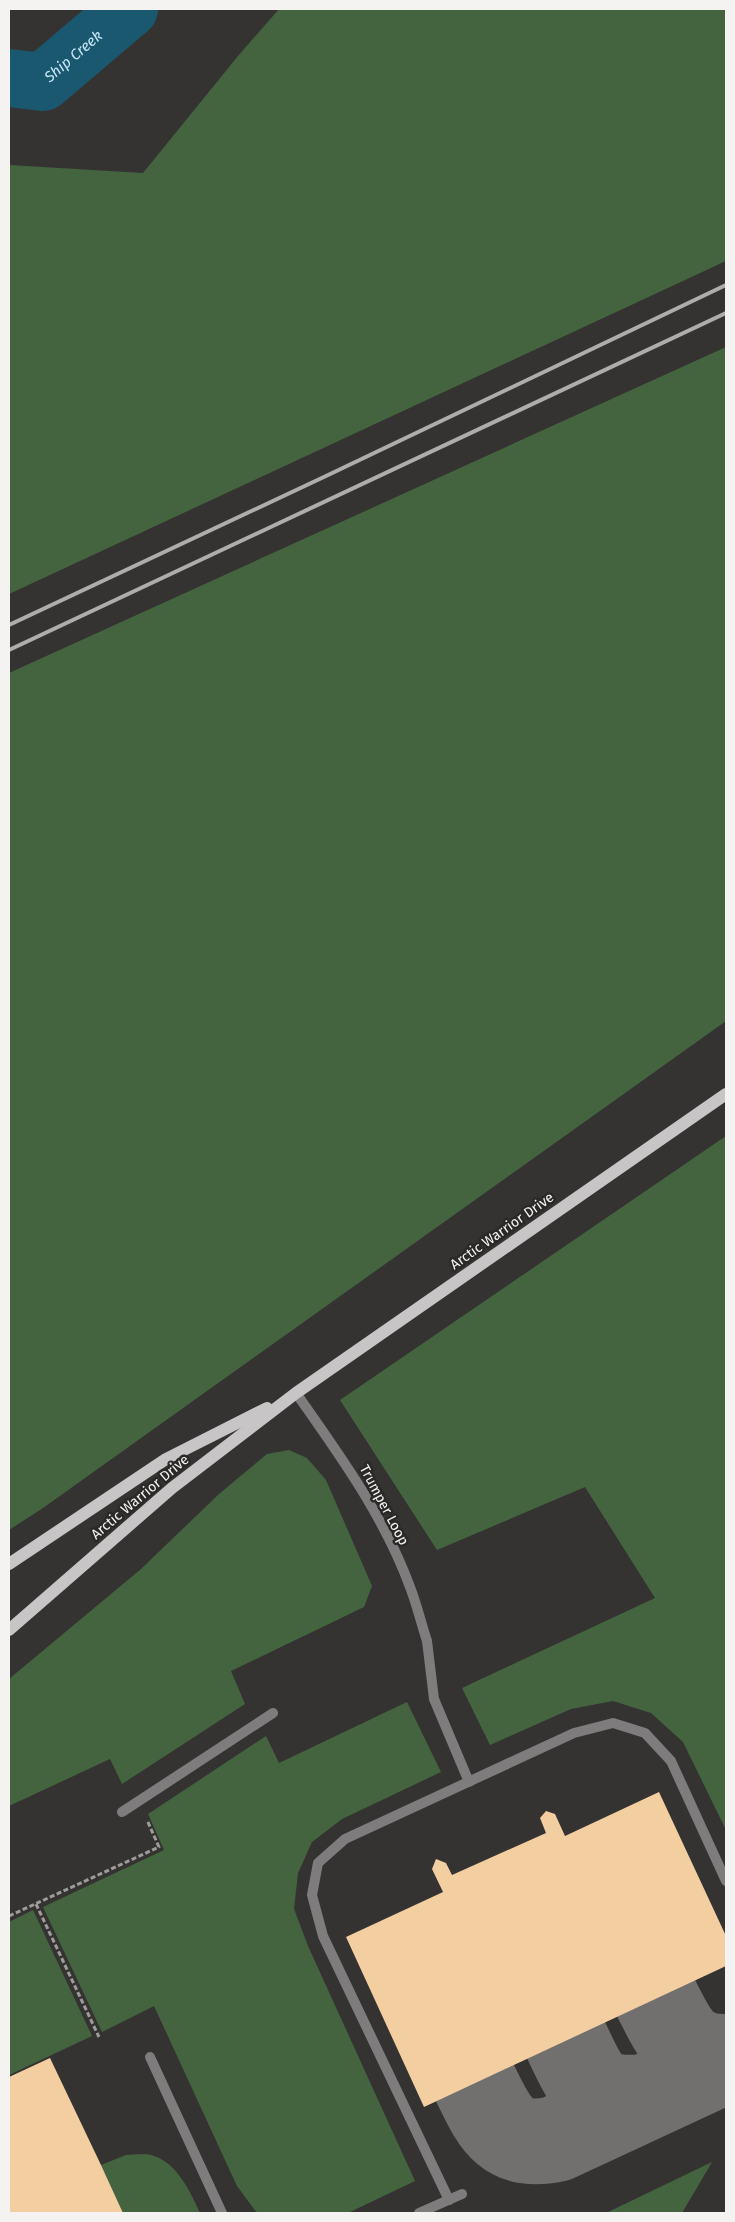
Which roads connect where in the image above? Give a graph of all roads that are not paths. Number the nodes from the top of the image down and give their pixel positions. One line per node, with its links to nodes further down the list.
1 (726, 1094): 2 (main road, Arctic Warrior Drive)
2 (296, 1393): 3 (main road, Arctic Warrior Drive); 4 (main road, Arctic Warrior Drive); 6 (street, Trumper Loop)
3 (9, 1564)
4 (9, 1630)
5 (273, 1713): 7 (street)
6 (469, 1782): 8 (street); 11 (street)
7 (122, 1812)
8 (726, 1881)
9 (150, 2057): 12 (street)
10 (462, 2194): 11 (street)
11 (449, 2200): 13 (street)
12 (222, 2213)
13 (419, 2213)

